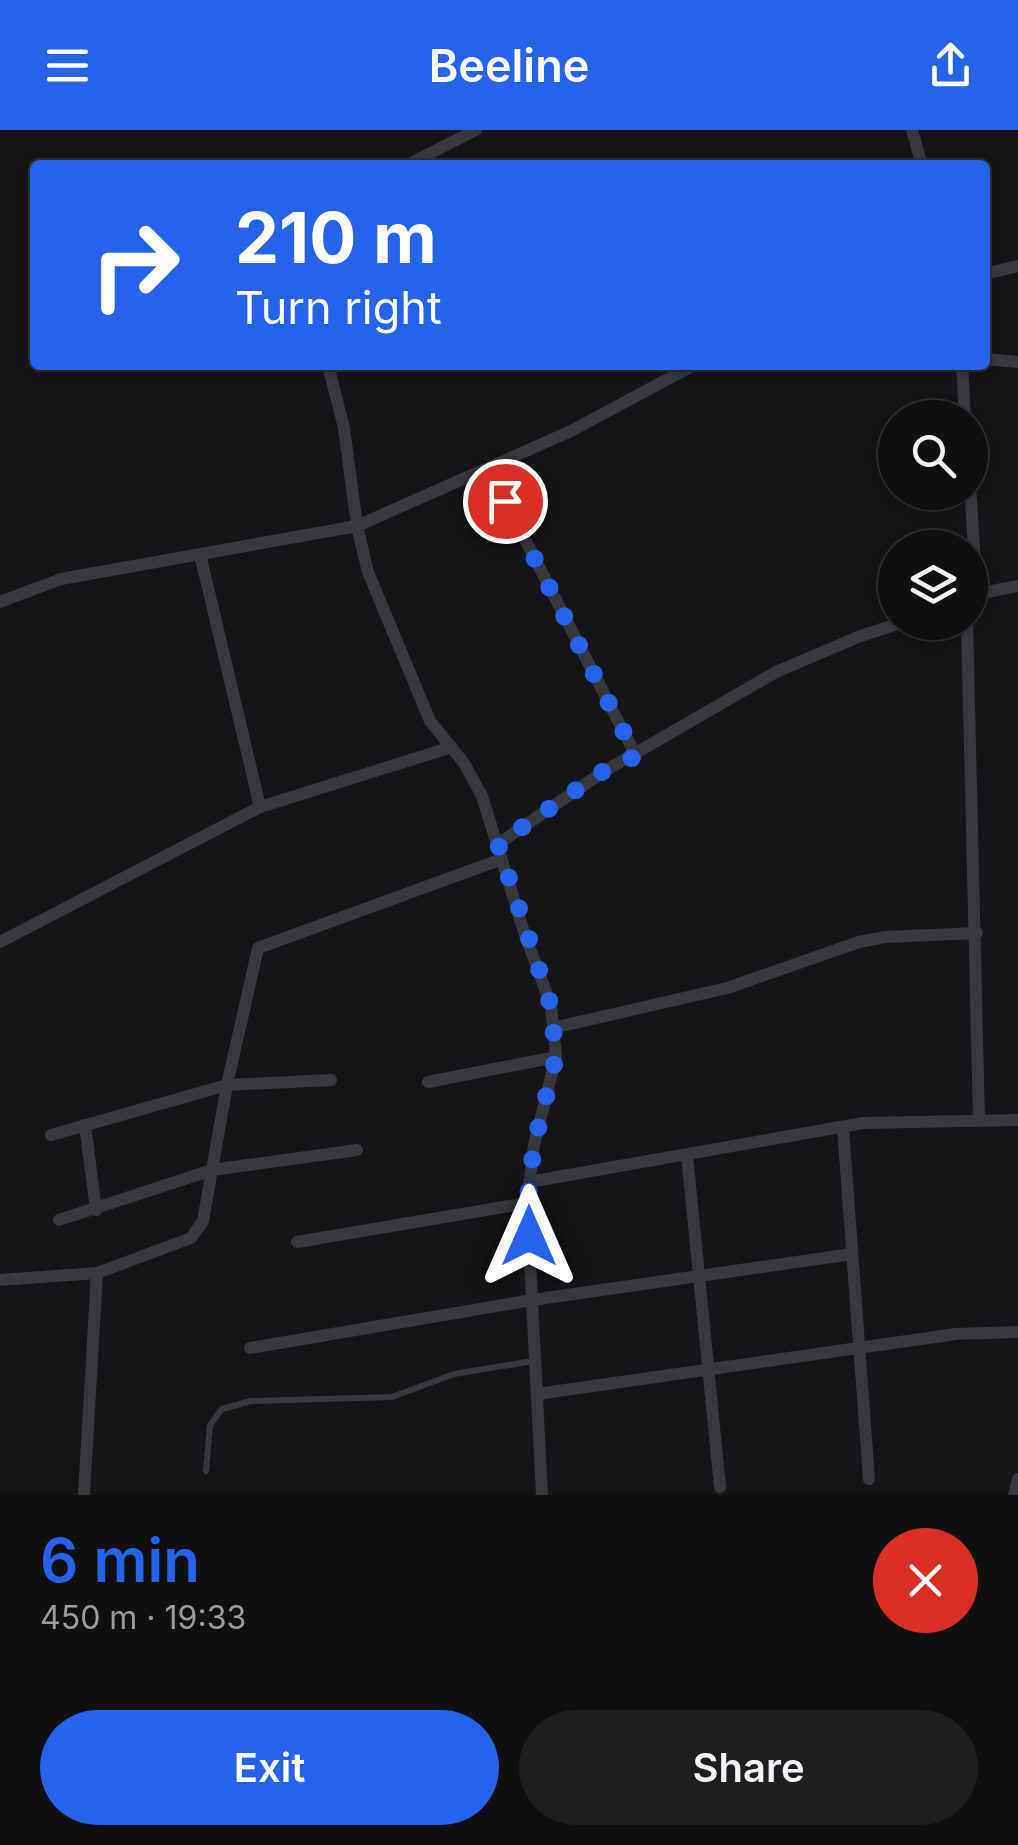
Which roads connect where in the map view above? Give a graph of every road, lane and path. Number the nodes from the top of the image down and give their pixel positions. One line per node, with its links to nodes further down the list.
1 (476, 130): 3 (street)
2 (912, 130): 4 (street)
3 (417, 160)
4 (921, 160)
5 (1018, 266): 6 (street)
6 (990, 273)
7 (990, 360): 8 (street)
8 (1018, 362)
9 (329, 370): 14 (street)
10 (685, 370): 13 (street)
11 (962, 370): 12 (street)
12 (965, 400)
13 (489, 469): 14 (street); 22 (street)
14 (357, 526): 15 (street); 21 (street)
15 (200, 554): 18 (street); 23 (street)
16 (1018, 586): 17 (street)
17 (988, 591)
18 (0, 602)
19 (878, 630): 22 (street)
20 (968, 640): 26 (street)
21 (452, 748): 23 (street); 24 (street)
22 (636, 756): 24 (street)
23 (260, 807): 27 (street)
24 (498, 844): 25 (street)
25 (502, 859): 28 (street); 32 (street)
26 (977, 933): 28 (street); 33 (street)
27 (0, 942)
28 (553, 1028): 29 (street)
29 (556, 1057): 31 (street); 41 (street)
30 (331, 1080): 32 (street)
31 (428, 1082)
32 (227, 1085): 35 (street); 40 (street)
33 (979, 1120): 34 (street); 36 (street)
34 (1018, 1120)
35 (85, 1125): 37 (street); 43 (street)
36 (843, 1128): 39 (street); 46 (street)
37 (51, 1135)
38 (357, 1150): 40 (street)
39 (687, 1155): 41 (street); 48 (street)
40 (212, 1170): 43 (street); 47 (street)
41 (530, 1182): 42 (street)
42 (527, 1204): 45 (street); 50 (street)
43 (96, 1210): 44 (street)
44 (59, 1220)
45 (297, 1242)
46 (852, 1254): 48 (street); 53 (street)
47 (97, 1273): 49 (street); 61 (street)
48 (702, 1275): 50 (street); 55 (street)
49 (0, 1280)
50 (532, 1300): 52 (street); 54 (street)
51 (1018, 1332): 53 (street)
52 (250, 1348)
53 (859, 1349): 55 (street); 59 (street)
54 (535, 1361): 56 (street); 57 (lane)
55 (711, 1370): 56 (street); 60 (street)
56 (536, 1394): 62 (street)
57 (206, 1471)
58 (1018, 1479): 63 (street)
59 (869, 1480)
60 (720, 1487)
61 (84, 1495)
62 (542, 1495)
63 (1014, 1495)

